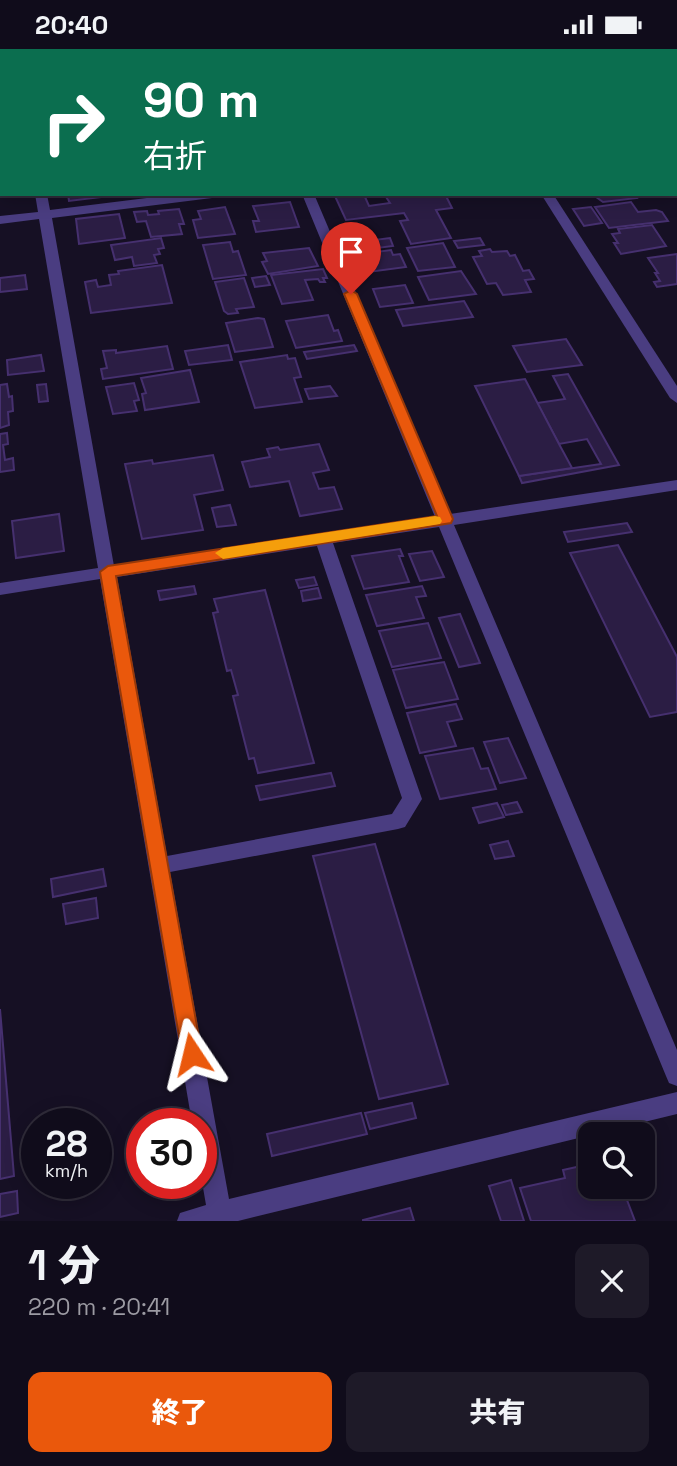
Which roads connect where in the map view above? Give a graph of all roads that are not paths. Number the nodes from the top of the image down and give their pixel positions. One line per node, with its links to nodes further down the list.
1 (41, 196): 5 (street)
2 (196, 196): 5 (street)
3 (310, 196): 9 (street)
4 (548, 196): 7 (street)
5 (45, 215): 6 (street); 11 (street)
6 (0, 220)
7 (677, 398)
8 (677, 485): 9 (street)
9 (446, 519): 10 (street); 14 (street)
10 (323, 538): 11 (street); 13 (street)
11 (108, 572): 12 (street); 13 (street)
12 (0, 589)
13 (159, 866): 16 (street)
14 (677, 1076)
15 (677, 1104): 16 (street)
16 (220, 1218): 17 (street)
17 (189, 1221)

